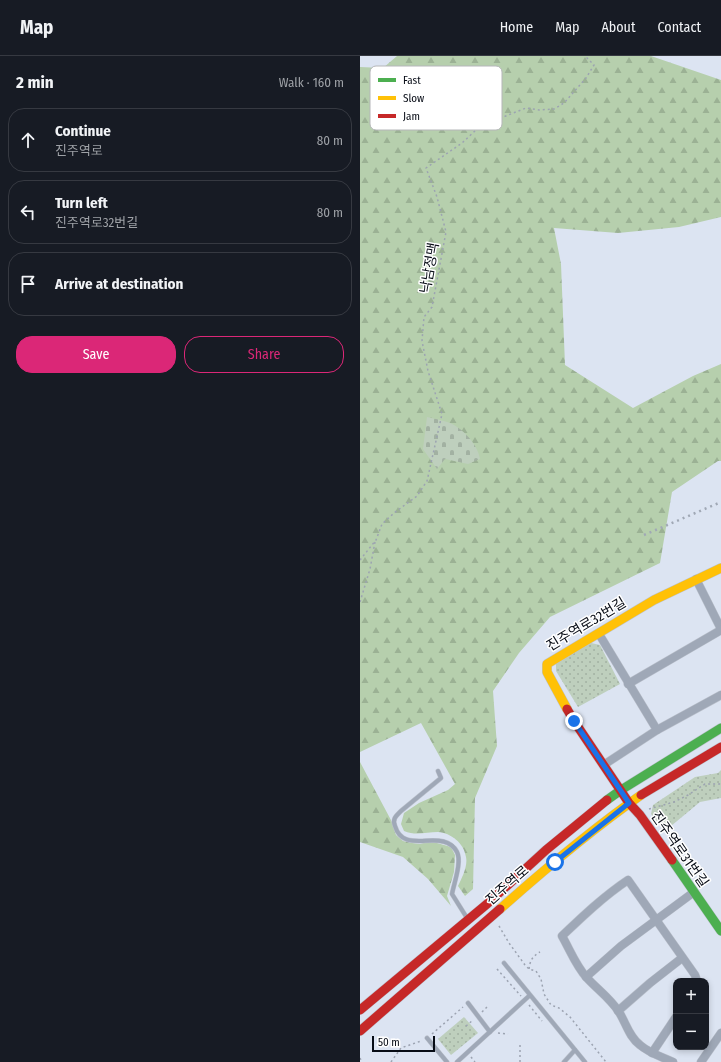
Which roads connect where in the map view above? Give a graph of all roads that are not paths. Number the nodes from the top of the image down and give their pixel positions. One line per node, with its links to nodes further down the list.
1 (721, 568): 2 (street, 진주역로32번길)
2 (696, 579): 3 (street); 4 (street, 진주역로32번길)
3 (721, 629): 5 (street)
4 (599, 634): 5 (street); 10 (street, 진주역로32번길)
5 (628, 684): 8 (street)
6 (721, 695): 8 (street)
7 (721, 728): 12 (street, 진주역로)
8 (656, 730): 10 (street)
9 (721, 747): 13 (street, 진주역로)
10 (605, 764): 12 (street, 진주역로32번길)
11 (438, 771): 15 (lane)
12 (621, 790): 13 (street, 진주역로32번길); 15 (street, 진주역로)
13 (629, 803): 14 (street, 진주역로31번길); 27 (street, 진주역로)
14 (694, 892): 16 (street); 17 (street, 진주역로31번길)
15 (468, 920): 24 (street, 진주역로)
16 (655, 920): 18 (street); 20 (street); 20 (street)
17 (721, 931)
18 (682, 958): 21 (street); 25 (street)
19 (504, 963): 22 (lane)
20 (586, 977): 25 (street)
21 (696, 978)
22 (529, 996): 28 (lane); 31 (lane)
23 (468, 1003): 28 (lane)
24 (360, 1010)
25 (618, 1011): 32 (street)
26 (673, 1022): 32 (street)
27 (360, 1031)
28 (490, 1032): 34 (lane)
29 (721, 1033): 38 (street)
30 (427, 1038): 33 (lane)
31 (575, 1050): 35 (lane); 36 (lane)
32 (652, 1053): 37 (street)
33 (447, 1062)
34 (458, 1062)
35 (564, 1062)
36 (585, 1062)
37 (673, 1062)
38 (701, 1062)

